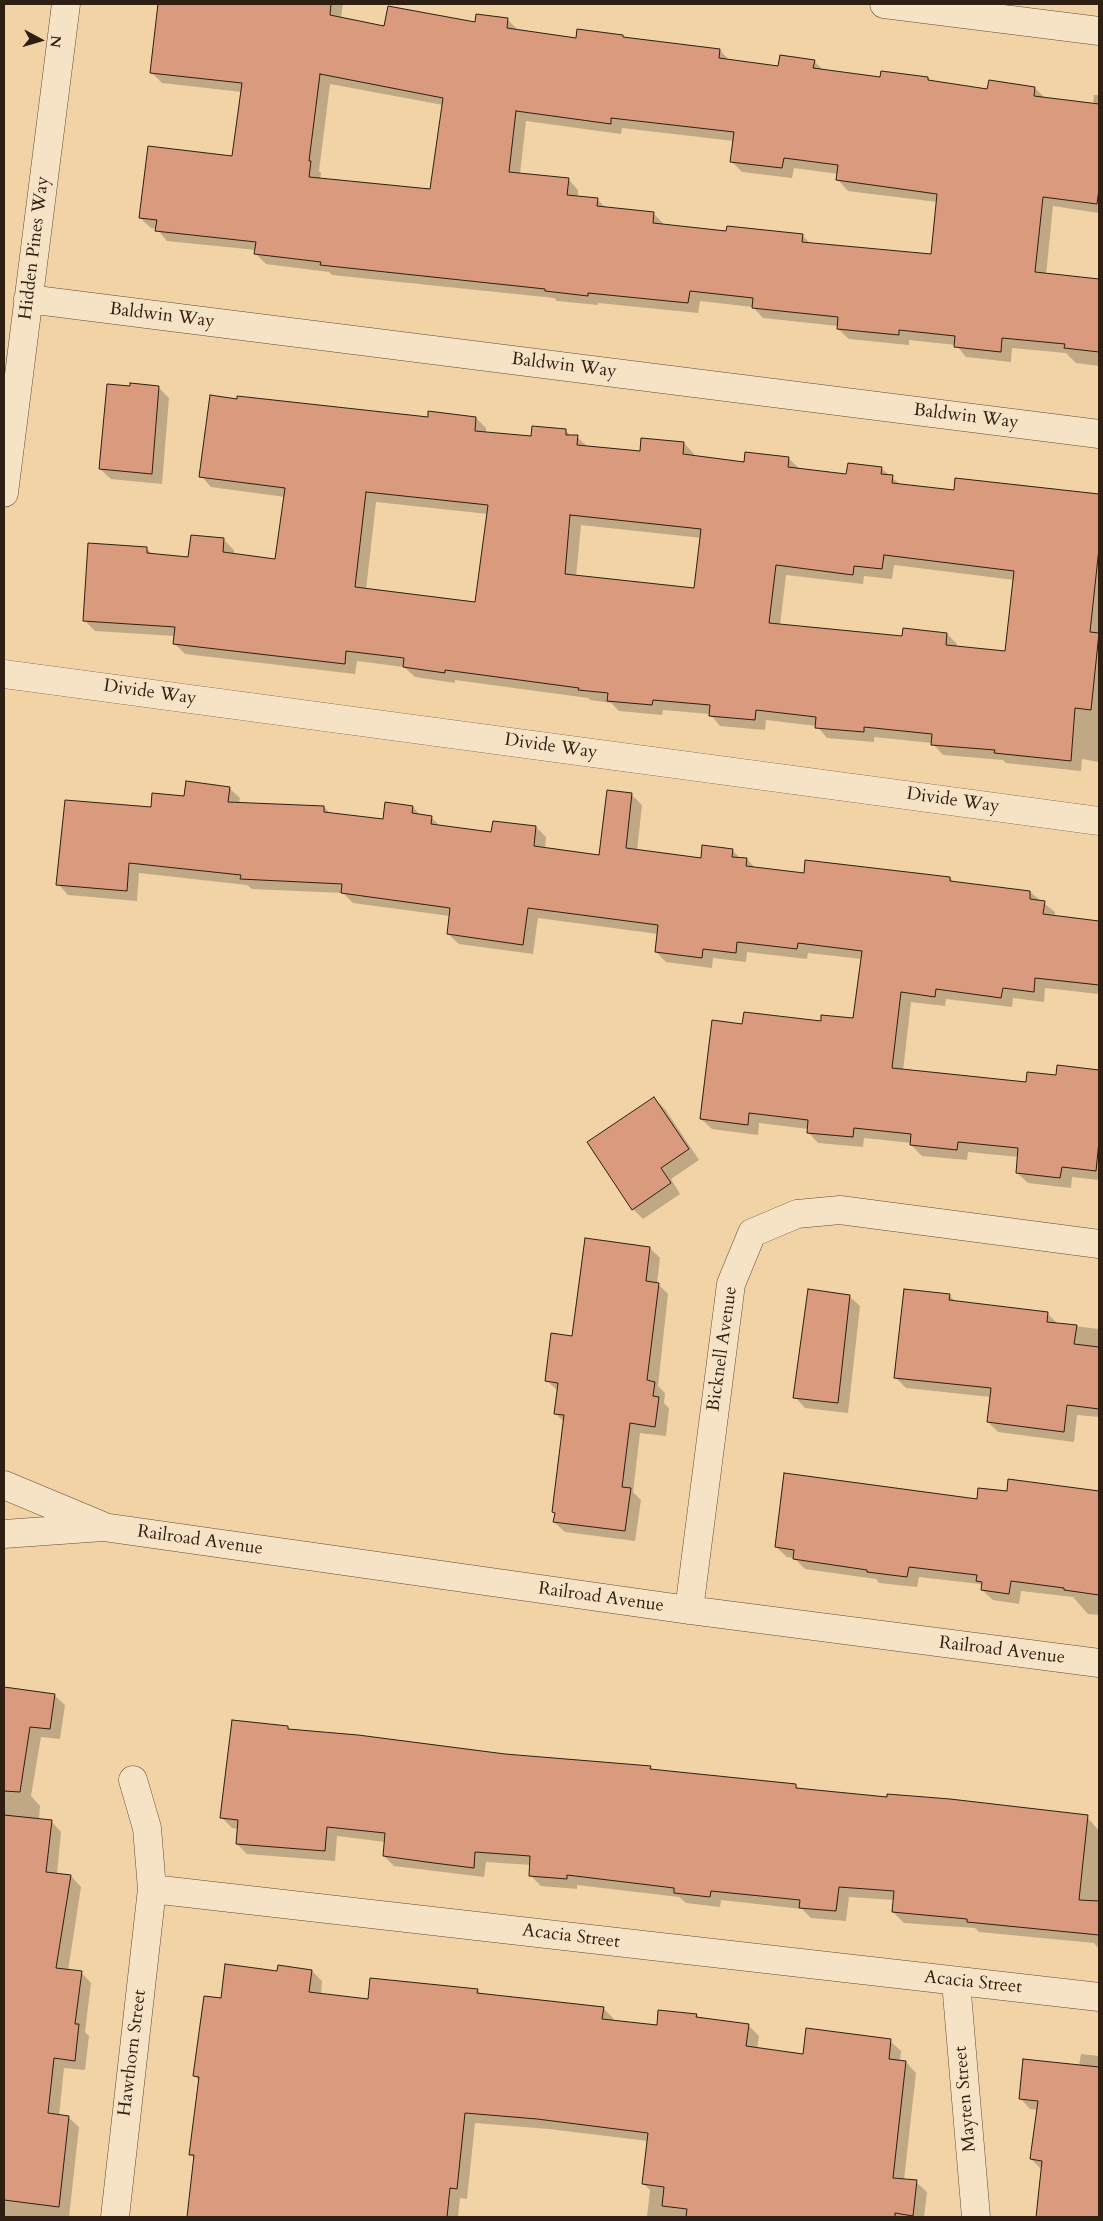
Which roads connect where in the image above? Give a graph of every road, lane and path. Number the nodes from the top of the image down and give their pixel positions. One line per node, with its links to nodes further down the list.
1 (66, 4): 4 (street, Hidden Pines Way)
2 (884, 4): 3 (street)
3 (1099, 31)
4 (28, 299): 5 (street, Baldwin Way); 6 (street, Hidden Pines Way)
5 (1099, 434)
6 (4, 493)
7 (4, 674): 8 (street, Divide Way)
8 (1099, 821)
9 (1099, 1244): 13 (street, Bicknell Avenue)
10 (4, 1485): 11 (street, Railroad Avenue)
11 (103, 1527): 12 (street, Railroad Avenue); 13 (street, Railroad Avenue)
12 (4, 1534)
13 (689, 1610): 14 (street, Railroad Avenue)
14 (1099, 1663)
15 (133, 1780): 16 (street)
16 (152, 1889): 17 (street, Acacia Street); 19 (street, Hawthorn Street)
17 (956, 1982): 18 (street, Acacia Street); 20 (street, Mayten Street)
18 (1099, 1997)
19 (115, 2217)
20 (976, 2217)

